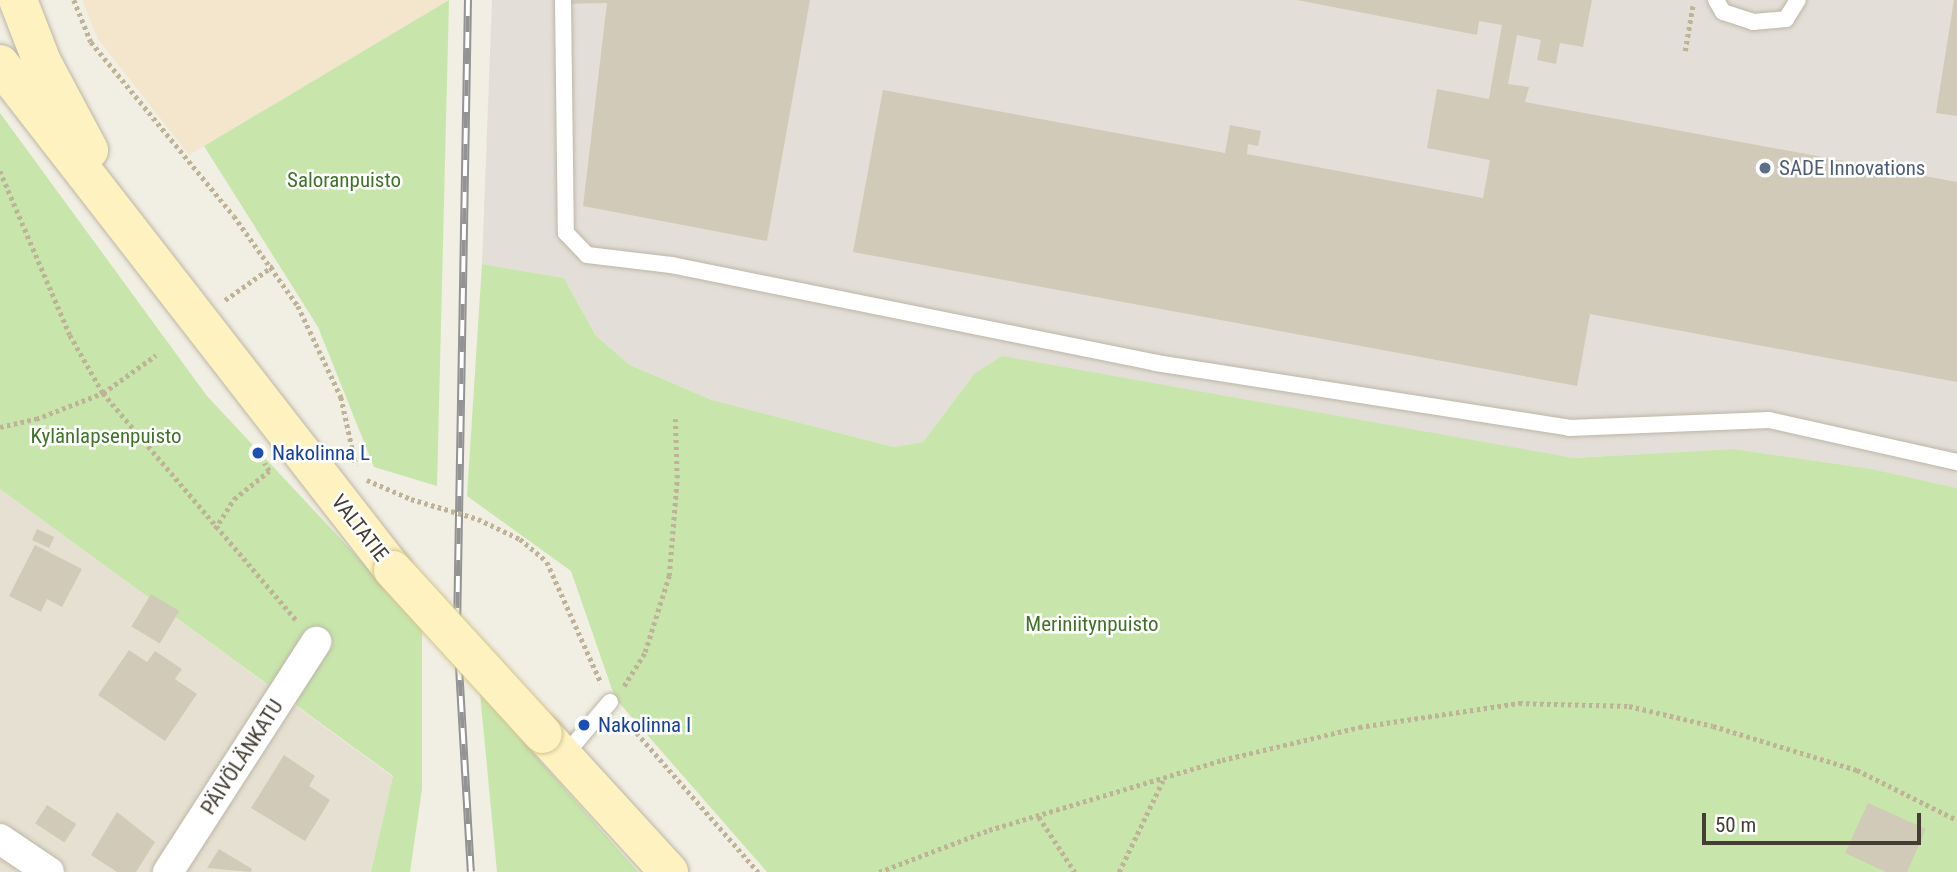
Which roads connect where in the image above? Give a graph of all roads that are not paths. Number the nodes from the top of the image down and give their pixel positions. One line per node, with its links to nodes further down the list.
1 (18, 0): 6 (main road)
2 (563, 0): 7 (lane)
3 (1716, 0): 4 (lane)
4 (1798, 0)
5 (0, 64): 6 (main road, VALTATIE)
6 (143, 251): 10 (main road, VALTATIE, bridge)
7 (1957, 462)
8 (316, 642): 13 (street, PÄIVÖLÄNKATU)
9 (610, 702): 10 (lane)
10 (553, 745): 14 (main road, VALTATIE)
11 (0, 839): 12 (street)
12 (49, 872)
13 (168, 872)
14 (669, 872)

